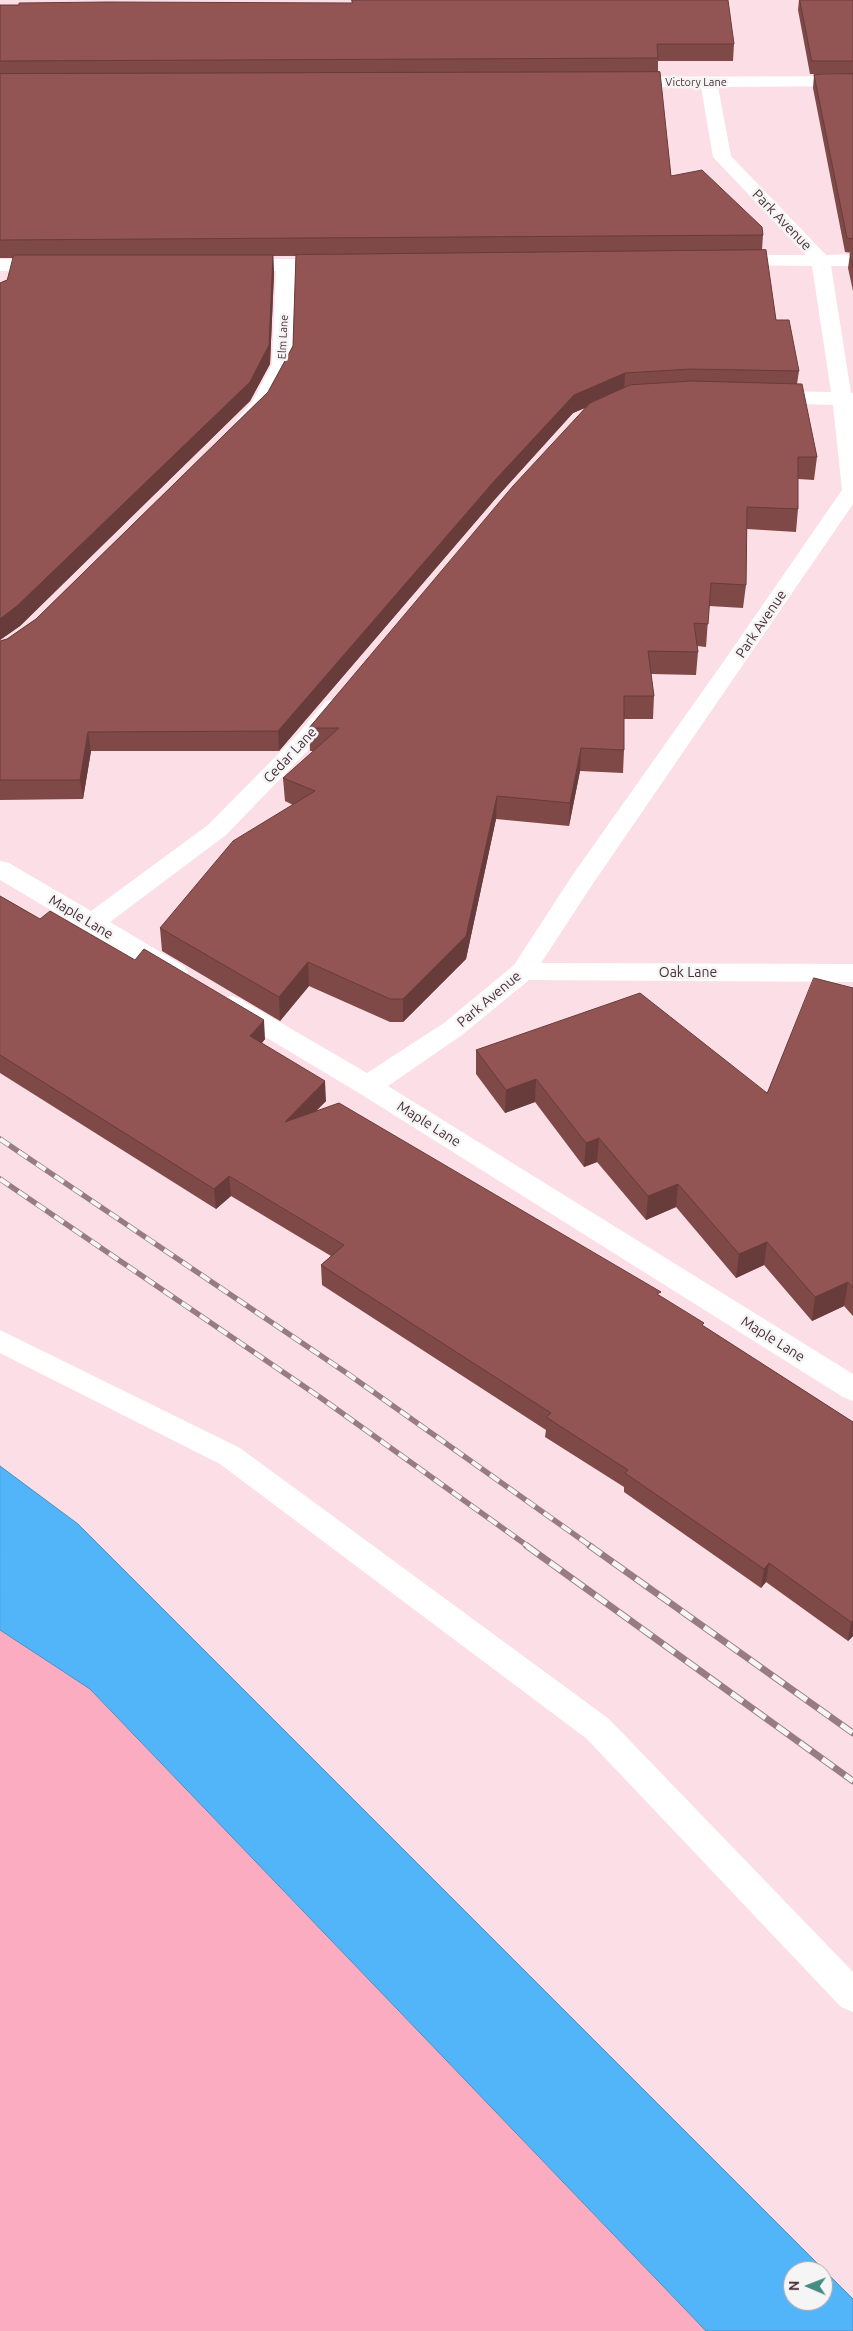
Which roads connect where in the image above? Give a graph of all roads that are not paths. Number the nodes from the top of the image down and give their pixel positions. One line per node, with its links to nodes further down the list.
1 (853, 81): 3 (street, Victory Lane)
2 (609, 82): 3 (street, Victory Lane)
3 (708, 82): 4 (street, Park Avenue)
4 (821, 260): 5 (street); 6 (street); 14 (street, Park Avenue)
5 (853, 260)
6 (712, 261)
7 (355, 264): 11 (street)
8 (4, 265): 9 (street); 12 (street)
9 (67, 265)
10 (216, 265): 11 (street)
11 (286, 265): 15 (street, Elm Lane)
12 (2, 287)
13 (747, 396): 14 (street)
14 (848, 399): 19 (street, Park Avenue)
15 (233, 433)
16 (346, 691): 18 (street, Cedar Lane)
17 (0, 869): 18 (street, Maple Lane)
18 (92, 923): 21 (street, Maple Lane)
19 (523, 971): 20 (street, Oak Lane); 21 (street, Park Avenue)
20 (853, 973)
21 (368, 1086): 23 (street, Maple Lane)
22 (0, 1341): 24 (lane)
23 (853, 1389)
24 (853, 1996)

